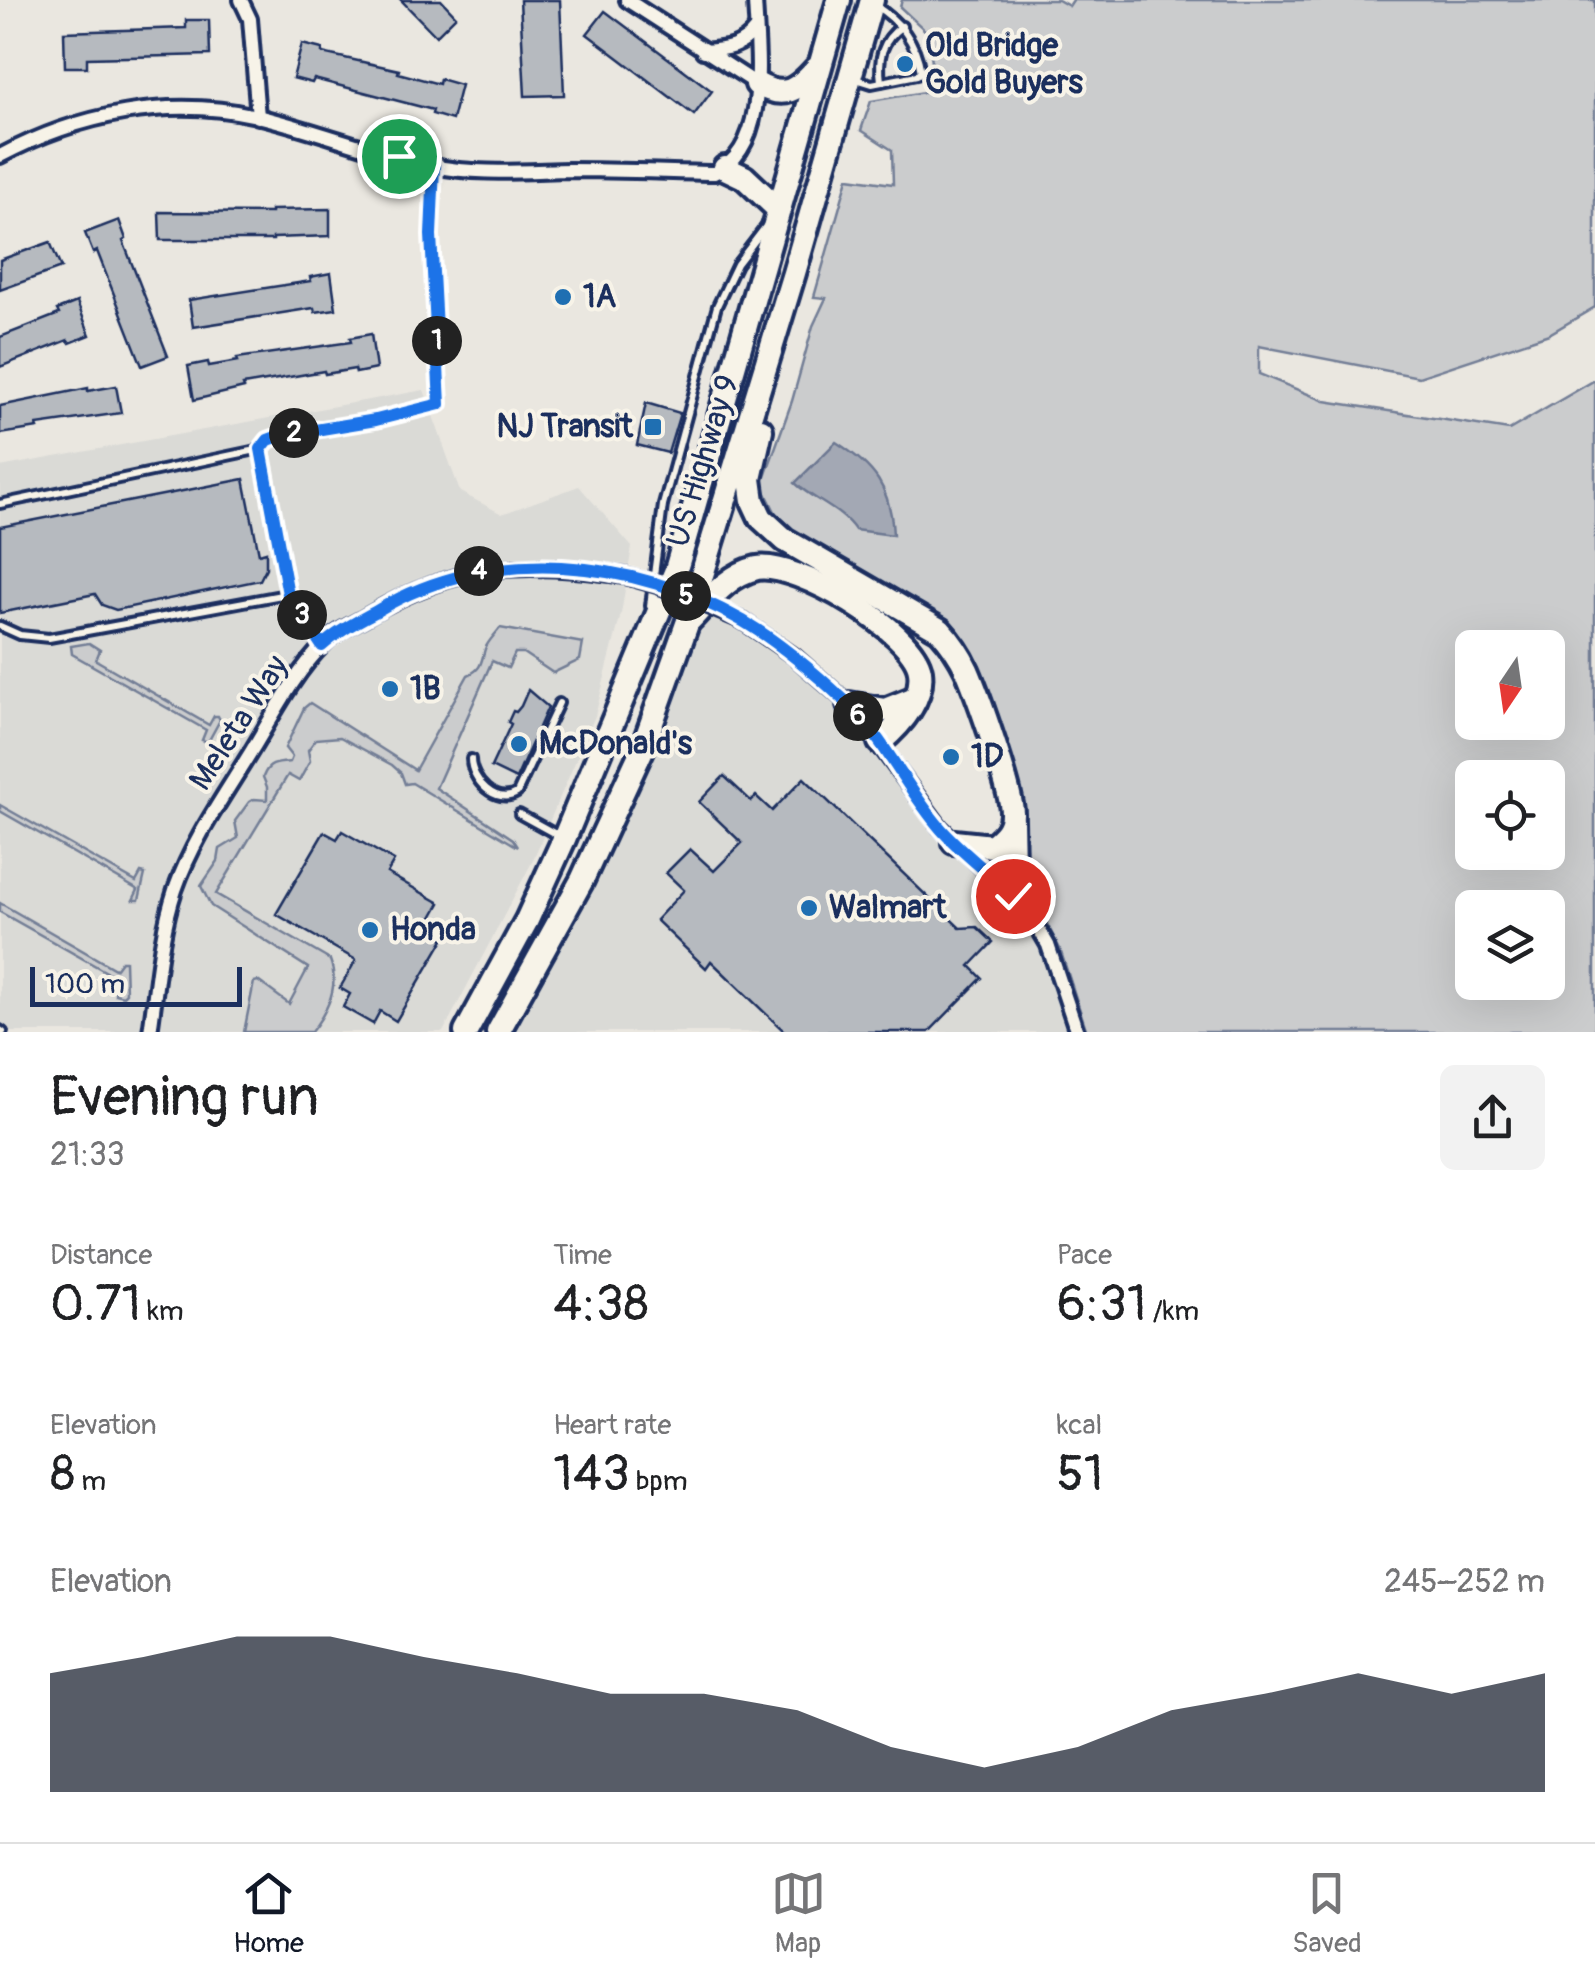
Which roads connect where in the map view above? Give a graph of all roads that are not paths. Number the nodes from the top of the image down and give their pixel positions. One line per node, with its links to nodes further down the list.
1 (241, 0): 13 (street)
2 (627, 0): 8 (street)
3 (755, 0): 7 (street)
4 (839, 0): 9 (highway, US Highway 9)
5 (872, 2): 6 (lane); 10 (highway, US Highway 9)
6 (902, 26): 11 (lane); 11 (lane)
7 (756, 28): 8 (street); 12 (street)
8 (703, 51): 12 (street)
9 (822, 63): 12 (highway); 17 (highway, US Highway 9)
10 (850, 78): 11 (lane); 18 (highway, US Highway 9)
11 (882, 82)
12 (758, 84): 16 (street)
13 (258, 116): 14 (street); 15 (street)
14 (0, 156)
15 (434, 166): 16 (street); 19 (lane)
16 (725, 168): 17 (highway)
17 (778, 209): 25 (highway, US Highway 9); 25 (lane)
18 (794, 273): 22 (highway, US Highway 9); 32 (highway)
19 (261, 449): 20 (lane); 21 (lane)
20 (0, 504)
21 (288, 594): 23 (lane); 24 (lane)
22 (688, 621): 26 (highway); 38 (highway, US Highway 9)
23 (0, 626)
24 (322, 646): 28 (street, Meleta Way, bridge); 36 (street, Meleta Way)
25 (640, 660): 33 (highway, US Highway 9)
26 (915, 698): 28 (highway); 29 (highway)
27 (559, 702): 30 (lane)
28 (849, 704): 29 (street, Meleta Way)
29 (880, 742): 34 (street, Meleta Way)
30 (471, 759)
31 (518, 814): 33 (lane)
32 (1012, 820): 34 (highway); 35 (highway)
33 (564, 839): 37 (highway, US Highway 9)
34 (954, 842): 35 (street, Meleta Way)
35 (1030, 914): 39 (street, Meleta Way)
36 (150, 1032)
37 (466, 1032)
38 (500, 1032)
39 (1077, 1032)

